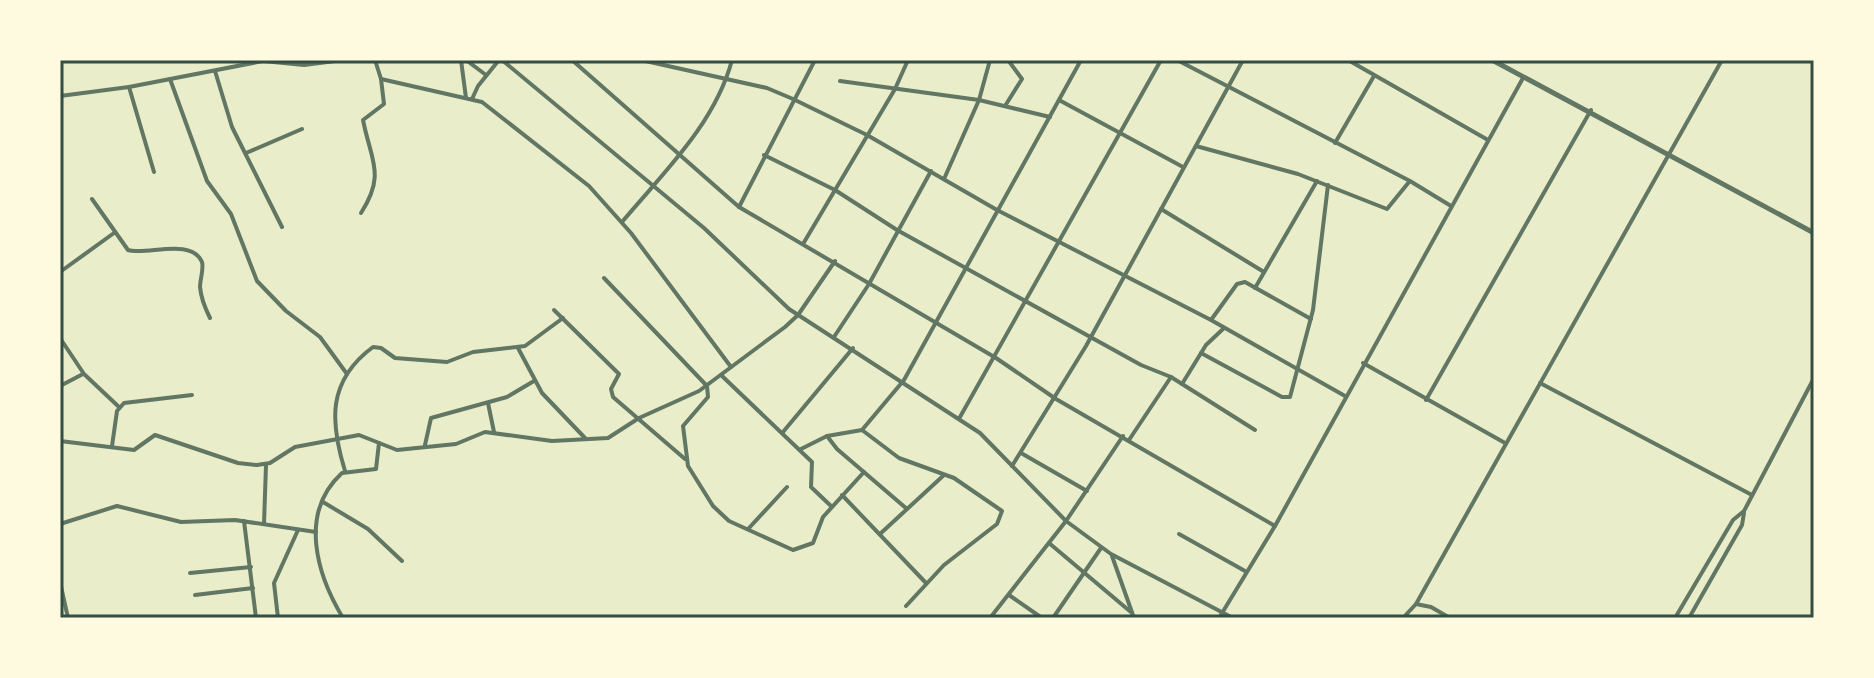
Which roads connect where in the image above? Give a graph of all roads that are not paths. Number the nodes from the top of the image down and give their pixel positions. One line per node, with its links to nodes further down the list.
1 (343, 60): 18 (street)
2 (375, 60): 26 (street)
3 (463, 60): 21 (street); 32 (street)
4 (501, 60): 21 (street); 55 (street)
5 (572, 60): 46 (street)
6 (641, 60): 23 (street)
7 (732, 60): 23 (street)
8 (815, 60): 33 (street)
9 (990, 60): 34 (street)
10 (1008, 60): 36 (street)
11 (1081, 60): 35 (street)
12 (1161, 60): 40 (street)
13 (1177, 60): 29 (street)
14 (1243, 60): 29 (street)
15 (1348, 60): 22 (street)
16 (1492, 60): 24 (street)
17 (1722, 60): 47 (street)
18 (264, 61): 20 (street)
19 (906, 61): 30 (street)
20 (215, 71): 25 (street); 45 (street)
21 (486, 75): 32 (street)
22 (1374, 75): 42 (street); 43 (street)
23 (727, 78): 33 (street); 46 (street)
24 (1523, 78): 37 (street); 42 (street)
25 (170, 79): 28 (street); 99 (street)
26 (381, 79): 32 (street); 63 (street)
27 (840, 81): 30 (street)
28 (129, 87): 31 (street); 51 (street)
29 (1227, 88): 43 (street); 44 (street)
30 (895, 89): 34 (street); 41 (street)
31 (60, 95)
32 (469, 99): 64 (street)
33 (793, 99): 41 (street); 48 (street)
34 (979, 100): 36 (street); 52 (street)
35 (1059, 100): 38 (street); 40 (street)
36 (1005, 106): 38 (street)
37 (1591, 110): 47 (street); 112 (street)
38 (1050, 117): 62 (street)
39 (302, 129): 45 (street)
40 (1121, 132): 49 (street); 69 (street)
41 (867, 135): 50 (street); 57 (street)
42 (1488, 140): 59 (street)
43 (1335, 143): 54 (street)
44 (1196, 146): 49 (street); 53 (street)
45 (246, 153): 65 (street)
46 (680, 153): 55 (street); 60 (street)
47 (1670, 154): 68 (street); 105 (street)
48 (764, 155): 57 (street); 60 (street)
49 (1183, 167): 61 (street)
50 (931, 171): 52 (street); 66 (street)
51 (154, 172)
52 (944, 179): 62 (street)
53 (1317, 181): 56 (street); 74 (street)
54 (1410, 181): 56 (street); 59 (street)
55 (653, 185): 64 (street); 81 (street)
56 (1328, 185): 84 (street)
57 (835, 190): 66 (street); 70 (street)
58 (92, 199): 67 (street)
59 (1451, 206): 95 (street)
60 (739, 207): 70 (street)
61 (1161, 209): 74 (street); 75 (street)
62 (997, 210): 69 (street); 72 (street)
63 (361, 213)
64 (622, 222): 96 (street)
65 (282, 227)
66 (897, 230): 72 (street); 77 (street)
67 (114, 233): 73 (street); 82 (street)
68 (1814, 233)
69 (1061, 243): 75 (street); 79 (street)
70 (803, 244): 71 (street)
71 (835, 261): 77 (street); 81 (street)
72 (966, 267): 79 (street); 86 (street)
73 (60, 272)
74 (1264, 272): 78 (street)
75 (1122, 276): 85 (street); 88 (street)
76 (604, 278): 108 (street)
77 (869, 284): 86 (street); 89 (street)
78 (1255, 288): 84 (street); 85 (street)
79 (1028, 301): 88 (street); 94 (street)
80 (554, 310): 83 (street)
81 (798, 315): 89 (street); 96 (street)
82 (210, 318)
83 (563, 318): 91 (street); 116 (street)
84 (1311, 319): 97 (street)
85 (1211, 320): 87 (street)
86 (936, 324): 94 (street); 103 (street)
87 (1224, 328): 93 (street); 97 (street)
88 (1091, 336): 101 (street); 111 (street)
89 (834, 337): 92 (street)
90 (60, 338): 98 (street)
91 (518, 348): 99 (street); 104 (street)
92 (853, 348): 103 (street); 119 (street)
93 (1201, 353): 97 (street); 106 (street)
94 (996, 358): 111 (street); 115 (street)
95 (1363, 363): 110 (street); 112 (street)
96 (732, 367): 100 (street)
97 (1298, 370): 110 (street)
98 (84, 374): 107 (street); 114 (street)
99 (347, 374): 123 (street)
100 (721, 375): 108 (street); 119 (street)
101 (1171, 377): 106 (street); 125 (street)
102 (1814, 378): 142 (street)
103 (904, 380): 115 (street); 117 (street)
104 (534, 381): 113 (street); 124 (street)
105 (1540, 383): 128 (street); 142 (street)
106 (1182, 384): 118 (street)
107 (60, 386)
108 (707, 386): 116 (street); 133 (street)
109 (192, 395): 114 (street)
110 (1345, 396): 151 (street)
111 (1056, 399): 122 (street); 132 (street)
112 (1426, 400): 128 (street)
113 (488, 403): 120 (street); 129 (street)
114 (119, 407): 130 (street)
115 (960, 417): 135 (street)
116 (639, 418): 124 (street); 133 (street)
117 (862, 430): 121 (street); 138 (street)
118 (1255, 430)
119 (783, 432): 131 (street)
120 (495, 433): 124 (street); 129 (street)
121 (827, 436): 131 (street); 137 (street)
122 (1123, 436): 125 (street); 140 (street)
123 (338, 438): 127 (street); 134 (street); 136 (street)
124 (586, 438)
125 (1129, 440): 151 (street)
126 (60, 441): 130 (street)
127 (379, 443): 129 (street); 136 (street)
128 (1505, 443): 170 (street)
129 (425, 445)
130 (112, 446): 134 (street)
131 (801, 449): 144 (street)
132 (1021, 453): 135 (street); 140 (street)
133 (686, 460): 152 (street)
134 (266, 465): 150 (street)
135 (1012, 466): 148 (street)
136 (345, 471): 143 (street)
137 (864, 472): 141 (street); 145 (street)
138 (944, 475): 145 (street); 166 (street)
139 (787, 487): 152 (street)
140 (1087, 491): 148 (street)
141 (842, 495): 144 (street); 155 (street)
142 (1752, 495): 146 (street)
143 (323, 502): 154 (street); 160 (street)
144 (831, 506): 152 (street)
145 (907, 509): 155 (street)
146 (1744, 511): 187 (street); 188 (street)
147 (244, 521): 149 (street); 150 (street); 161 (street)
148 (1066, 521): 157 (street); 158 (street)
149 (60, 524)
150 (264, 524): 153 (street)
151 (1275, 526): 162 (street)
152 (749, 528)
153 (298, 530): 154 (street); 175 (street)
154 (316, 532): 180 (street)
155 (880, 534): 166 (street)
156 (1179, 534): 162 (street)
157 (1049, 543): 164 (street); 169 (street)
158 (1102, 547): 159 (street); 164 (street)
159 (1111, 554): 172 (street); 173 (street)
160 (402, 561)
161 (251, 567): 163 (street); 167 (street)
162 (1245, 571): 172 (street)
163 (190, 573)
164 (1084, 575): 173 (street); 176 (street)
165 (60, 582): 177 (street)
166 (926, 584): 171 (street)
167 (253, 588): 168 (street); 174 (street)
168 (195, 595)
169 (1009, 595): 181 (street); 182 (street)
170 (1416, 604): 185 (street); 186 (street)
171 (906, 606)
172 (1222, 611): 183 (street); 184 (street)
173 (1133, 615)
174 (256, 617): 175 (street); 178 (street)
175 (277, 617): 179 (street)
176 (1055, 617)
177 (68, 618)
178 (246, 618)
179 (300, 618)
180 (343, 618)
181 (990, 618)
182 (1042, 618)
183 (1219, 618)
184 (1233, 618)
185 (1403, 618)
186 (1450, 618)
187 (1675, 618)
188 (1689, 618)

